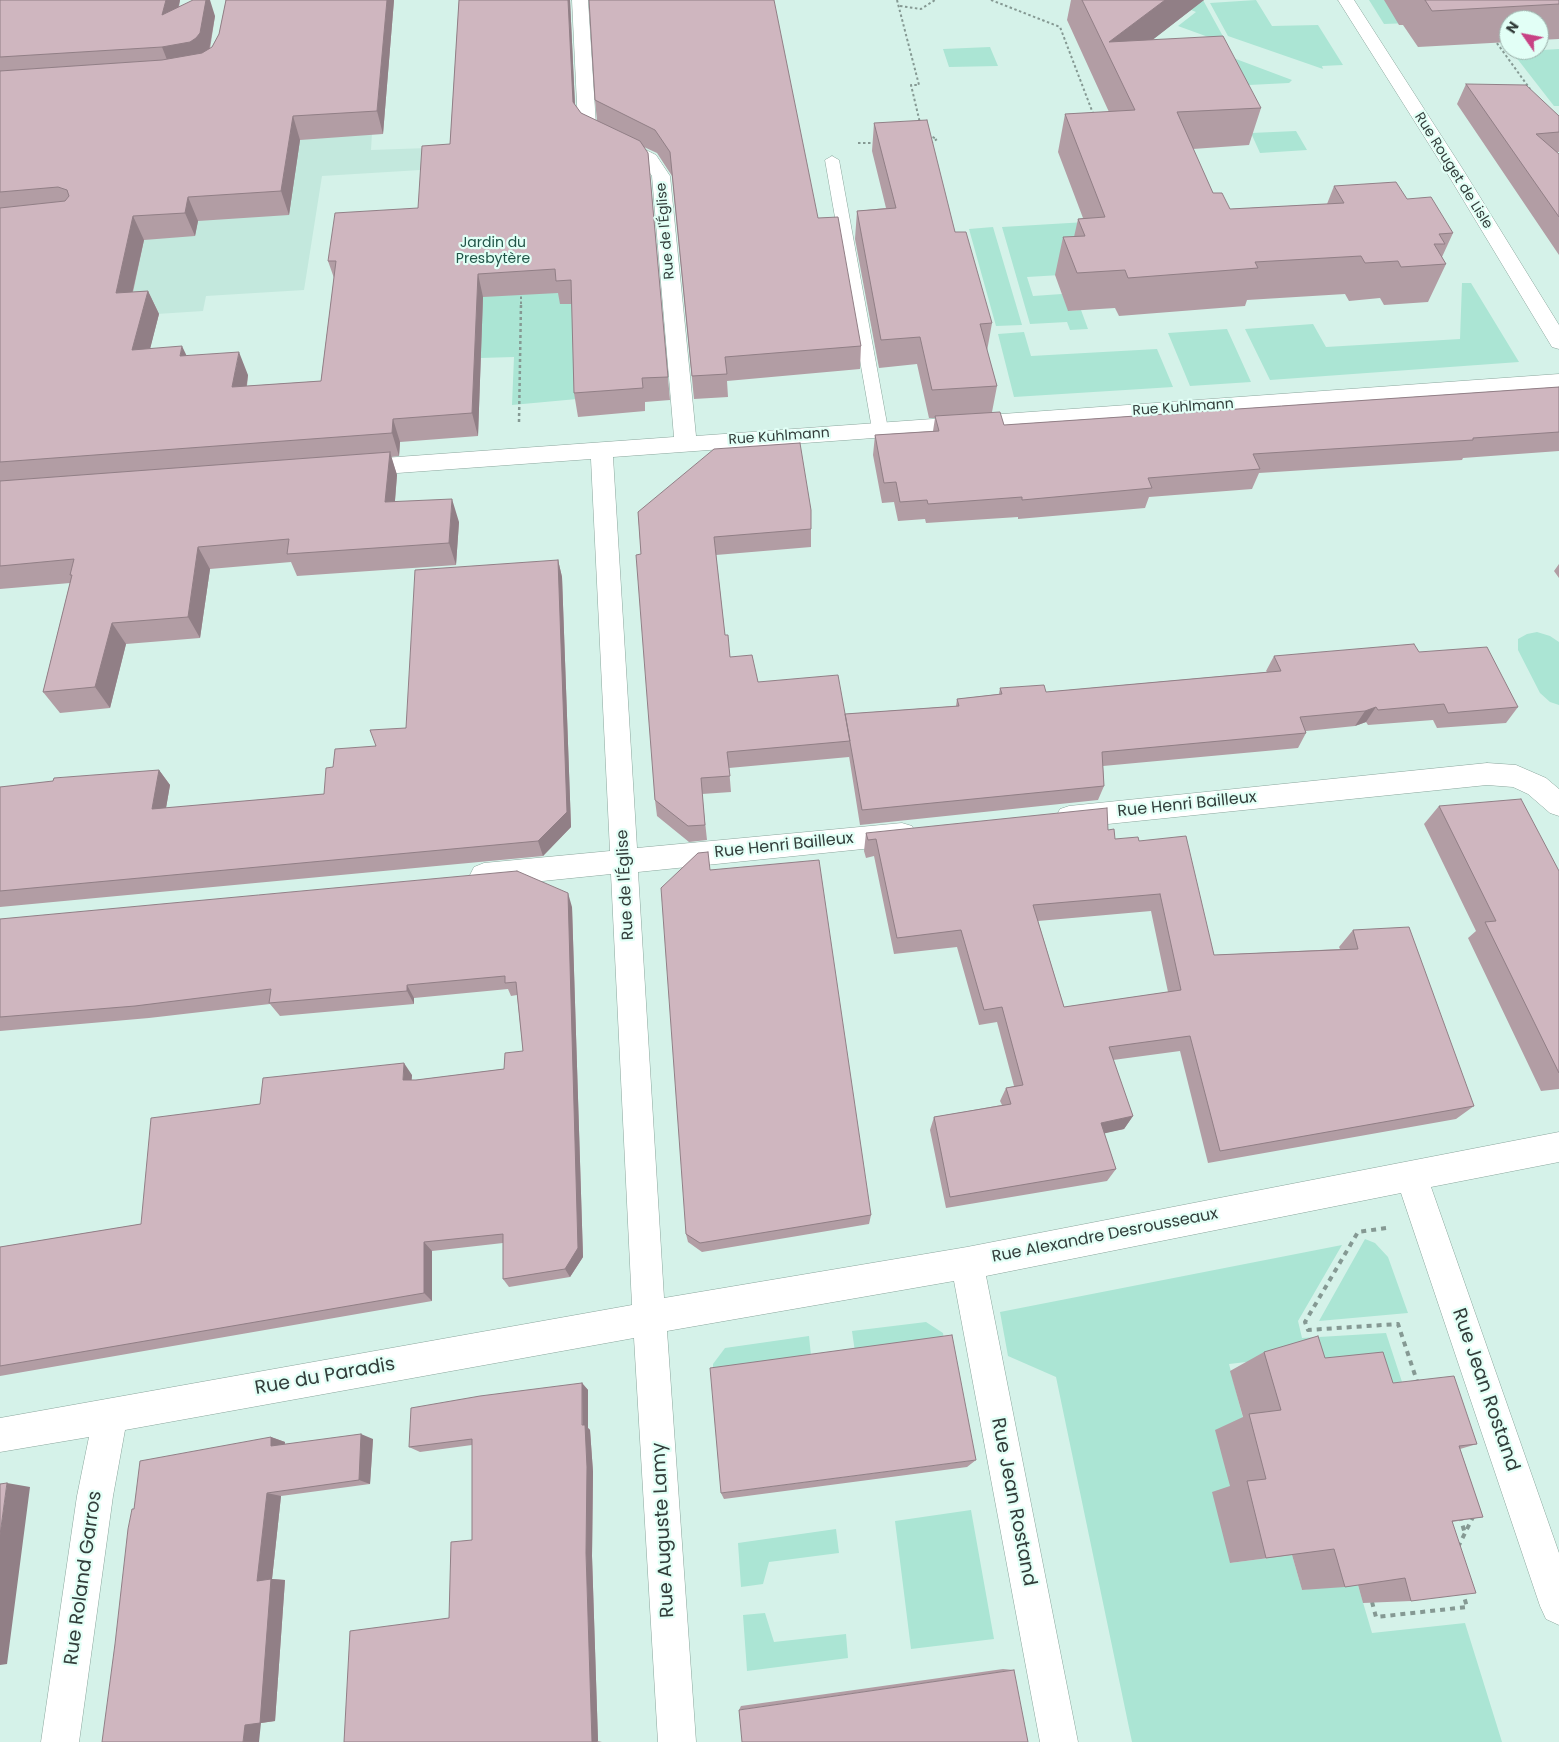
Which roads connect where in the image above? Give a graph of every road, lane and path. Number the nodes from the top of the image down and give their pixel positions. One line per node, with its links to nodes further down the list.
1 (580, 0): 19 (street, Rue de l'Église)
2 (897, 0): 6 (path)
3 (935, 0): 6 (path)
4 (991, 0): 9 (path)
5 (1346, 0): 16 (street, Rue Rouget de Lisle)
6 (900, 6): 10 (path)
7 (1490, 33): 8 (path)
8 (1530, 90)
9 (1097, 124)
10 (921, 126)
11 (922, 132): 13 (path)
12 (884, 142): 14 (path)
13 (930, 144)
14 (832, 160): 18 (lane)
15 (521, 291): 21 (path)
16 (1559, 342)
17 (1559, 381): 18 (street, Rue Kuhlmann)
18 (880, 430): 19 (street, Rue Kuhlmann)
19 (686, 444): 20 (street, Rue Kuhlmann)
20 (602, 451): 21 (street, Rue Kuhlmann); 26 (street, Rue de l'Église)
21 (554, 454): 22 (street, Rue Kuhlmann)
22 (335, 470)
23 (1559, 805): 24 (street, Rue Henri Bailleux)
24 (1040, 820)
25 (931, 831): 26 (street, Rue Henri Bailleux)
26 (625, 861): 27 (street, Rue Henri Bailleux); 32 (street, Rue de l'Église)
27 (463, 877)
28 (1559, 1147): 29 (street, Rue Alexandre Desrousseaux)
29 (1411, 1175): 30 (street, Rue Jean Rostand); 31 (street, Rue Alexandre Desrousseaux)
30 (1426, 1222): 33 (path); 37 (street, Rue Jean Rostand)
31 (967, 1263): 32 (street, Rue Alexandre Desrousseaux); 45 (street, Rue Jean Rostand)
32 (650, 1318): 34 (street, Rue du Paradis); 44 (street, Rue Auguste Lamy)
33 (1419, 1388)
34 (110, 1415): 35 (street, Rue du Paradis); 43 (street, Rue Roland Garros)
35 (0, 1435)
36 (1457, 1506): 38 (path)
37 (1527, 1510): 38 (path); 42 (street, Rue Jean Rostand)
38 (1465, 1534): 39 (path)
39 (1457, 1549)
40 (1462, 1590): 41 (path)
41 (1372, 1602)
42 (1559, 1606)
43 (60, 1742)
44 (676, 1742)
45 (1059, 1742)

